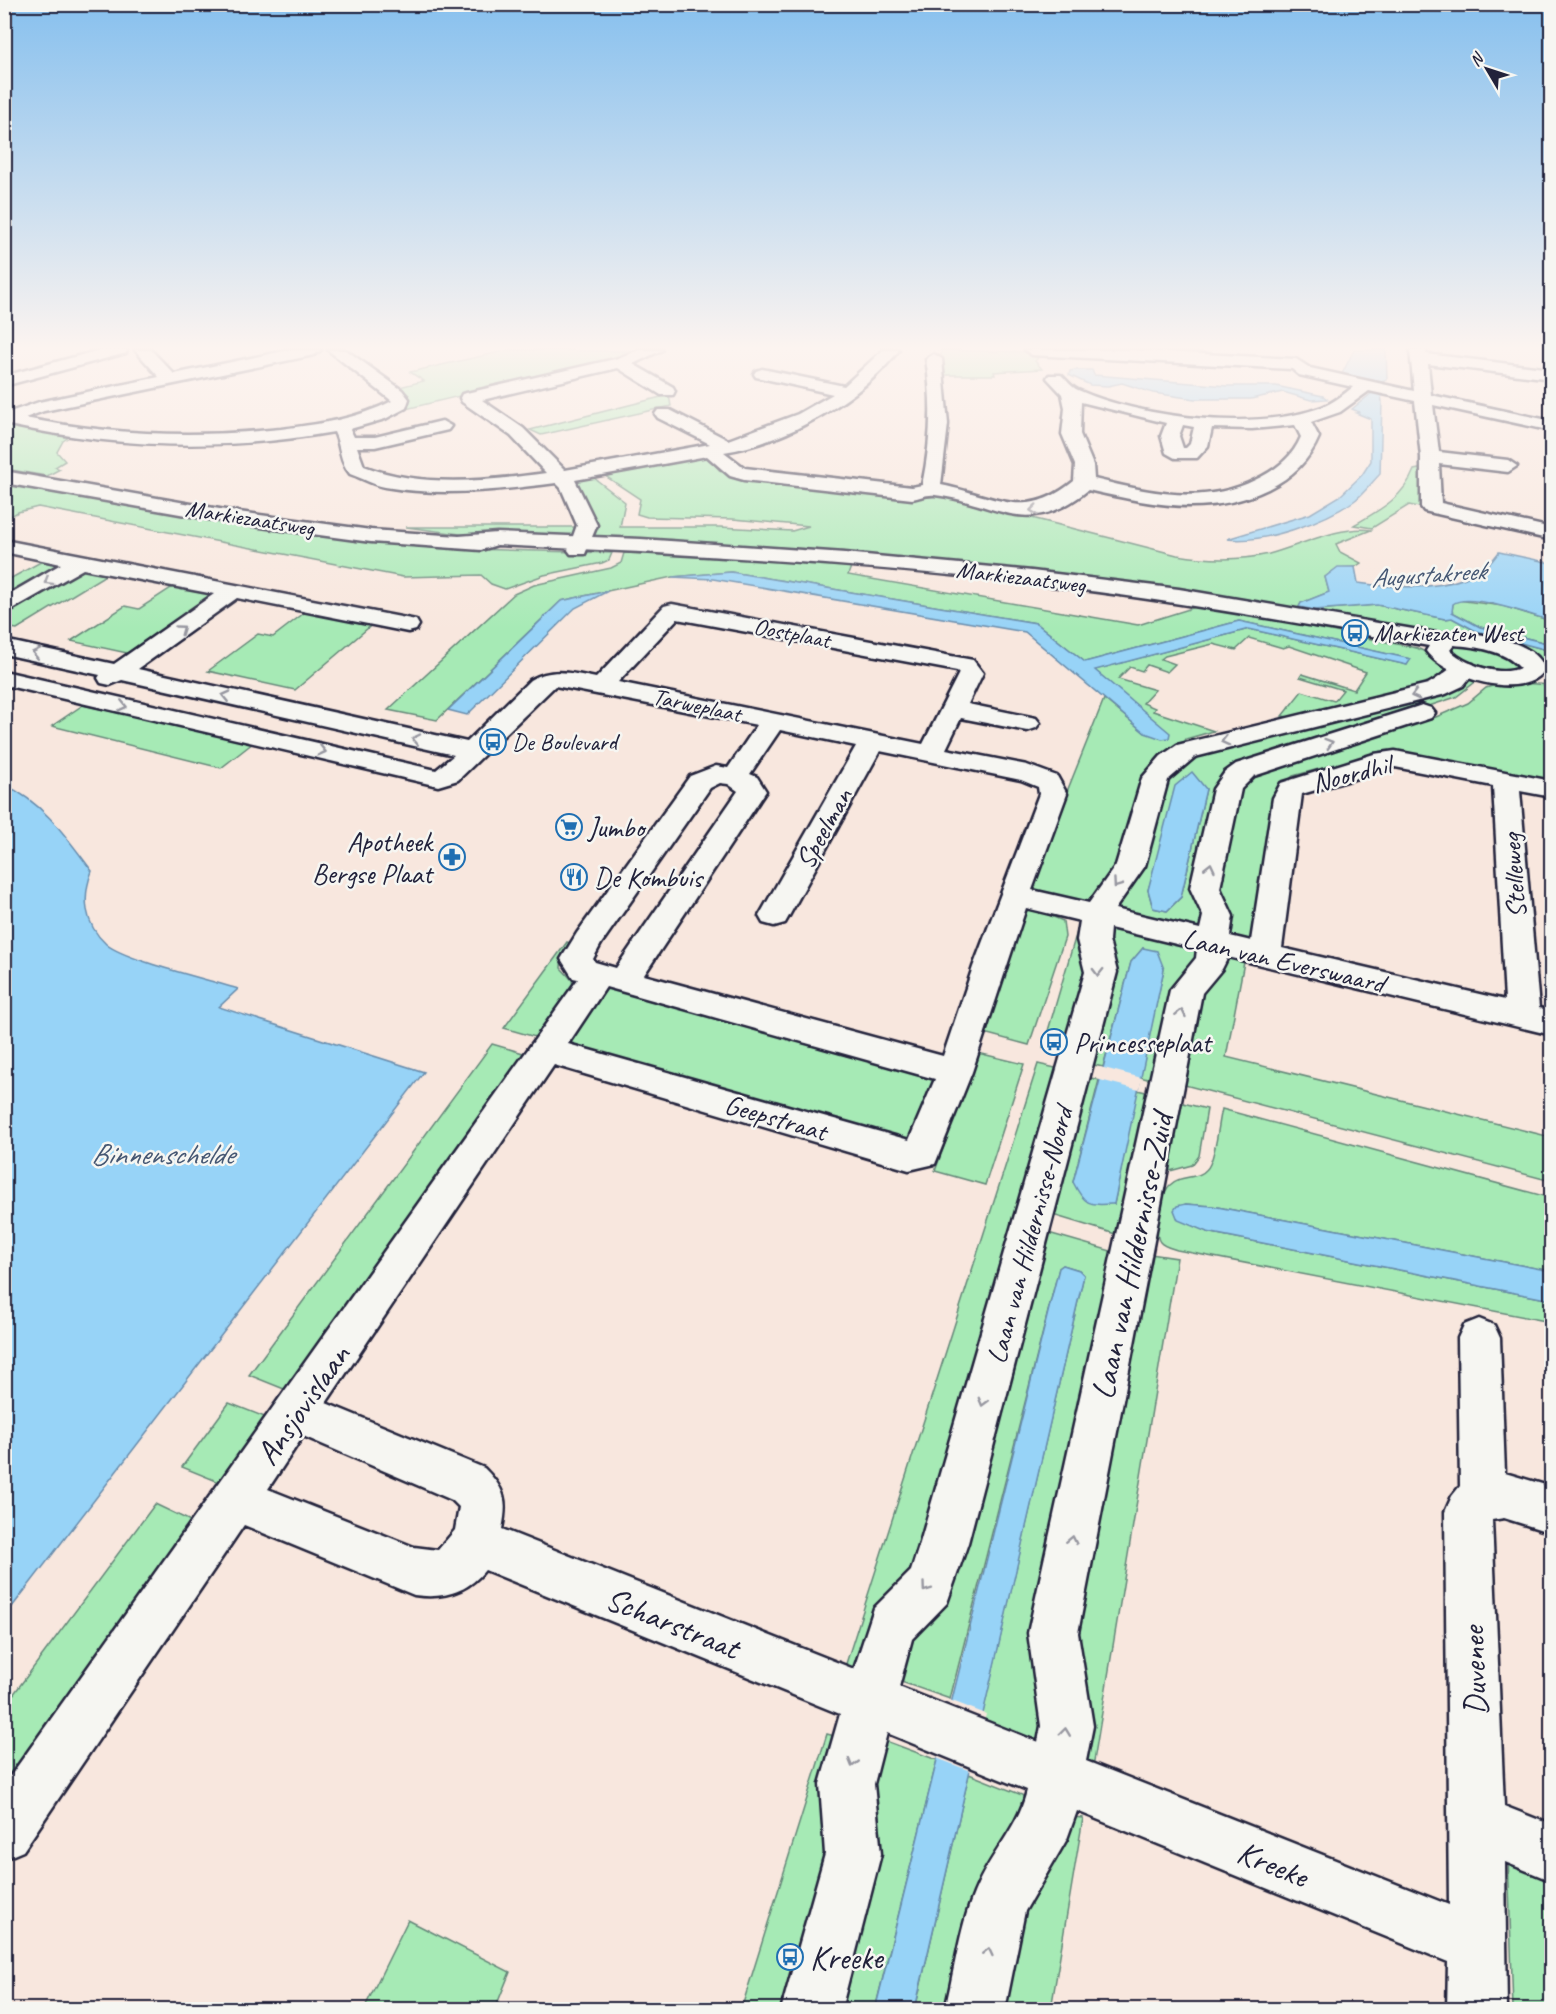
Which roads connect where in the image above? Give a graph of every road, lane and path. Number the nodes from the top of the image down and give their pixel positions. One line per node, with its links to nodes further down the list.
1 (346, 444): 15 (street)
2 (529, 444): 15 (street)
3 (713, 444): 11 (street)
4 (731, 444): 11 (street)
5 (937, 444): 17 (street)
6 (1075, 444): 16 (street)
7 (1171, 444): 8 (street)
8 (1199, 444)
9 (1307, 444): 16 (street)
10 (1427, 444): 12 (street)
11 (719, 448): 15 (street); 17 (street)
12 (1430, 457): 13 (street); 18 (street)
13 (1509, 466)
14 (4, 477): 20 (street, Markiezaatsweg)
15 (561, 477): 20 (street)
16 (1084, 483): 17 (street, one-way to 17)
17 (931, 488)
18 (1551, 534)
19 (4, 546): 21 (street)
20 (580, 546): 26 (street, Markiezaatsweg)
21 (80, 562): 22 (street); 23 (street, one-way to 23)
22 (233, 591): 24 (street); 27 (street, one-way to 22)
23 (4, 607)
24 (408, 625)
25 (4, 646): 27 (street, one-way to 25)
26 (1441, 646): 28 (street); 29 (street)
27 (127, 668): 34 (street); 36 (street, one-way to 27)
28 (1465, 669): 30 (street); 47 (street, one-way to 47)
29 (1537, 670): 30 (street); 32 (street)
30 (1492, 676): 49 (street, Laan van Hildernisse-Zuid, one-way to 30)
31 (4, 678): 34 (street)
32 (1551, 682)
33 (601, 686): 35 (street, Oostplaat); 37 (street, Tarweplaat); 41 (street, Tarweplaat)
34 (85, 697): 39 (street, one-way to 39)
35 (954, 709): 38 (street); 42 (street, Oostplaat)
36 (295, 712): 39 (street); 41 (street, one-way to 36)
37 (774, 721): 40 (street, Tarweplaat); 43 (street)
38 (1027, 721)
39 (265, 738): 41 (street, one-way to 41)
40 (872, 741): 42 (street, Tarweplaat); 48 (street, Speelman)
41 (479, 745)
42 (931, 753): 46 (street)
43 (735, 777): 51 (street); 51 (street)
44 (1506, 780): 45 (street); 50 (street, Noordhil); 52 (street, Stelleweg)
45 (1551, 789)
46 (1016, 896): 47 (street, Laan van Everswaard); 54 (street)
47 (1096, 915): 49 (street, Laan van Everswaard); 61 (street, Laan van Hildernisse-Noord, one-way to 61)
48 (774, 916)
49 (1214, 943): 50 (street, Laan van Everswaard); 62 (street, Laan van Hildernisse-Zuid, one-way to 49)
50 (1265, 955): 52 (street, Laan van Everswaard)
51 (603, 965): 53 (street, Ansjovislaan); 54 (street)
52 (1537, 1020)
53 (546, 1050): 54 (street, Geepstraat); 56 (street, Ansjovislaan)
54 (955, 1072)
55 (1479, 1338): 57 (street)
56 (297, 1412): 58 (street, Ansjovislaan); 60 (street)
57 (1483, 1494): 59 (street); 63 (street, Duvenee)
58 (236, 1499): 60 (street); 64 (street, Ansjovislaan)
59 (1551, 1510)
60 (475, 1542): 61 (street, Scharstraat)
61 (871, 1700): 62 (street, Kreeke); 67 (street, Laan van Hildernisse-Noord, one-way to 67)
62 (1057, 1776): 66 (street, Kreeke); 68 (street, Laan van Hildernisse-Zuid, one-way to 62)
63 (1477, 1823): 65 (street); 66 (street, Duvenee)
64 (4, 1832)
65 (1551, 1853)
66 (1475, 1944): 69 (street, Duvenee)
67 (811, 2010)
68 (975, 2010)
69 (1477, 2010)

